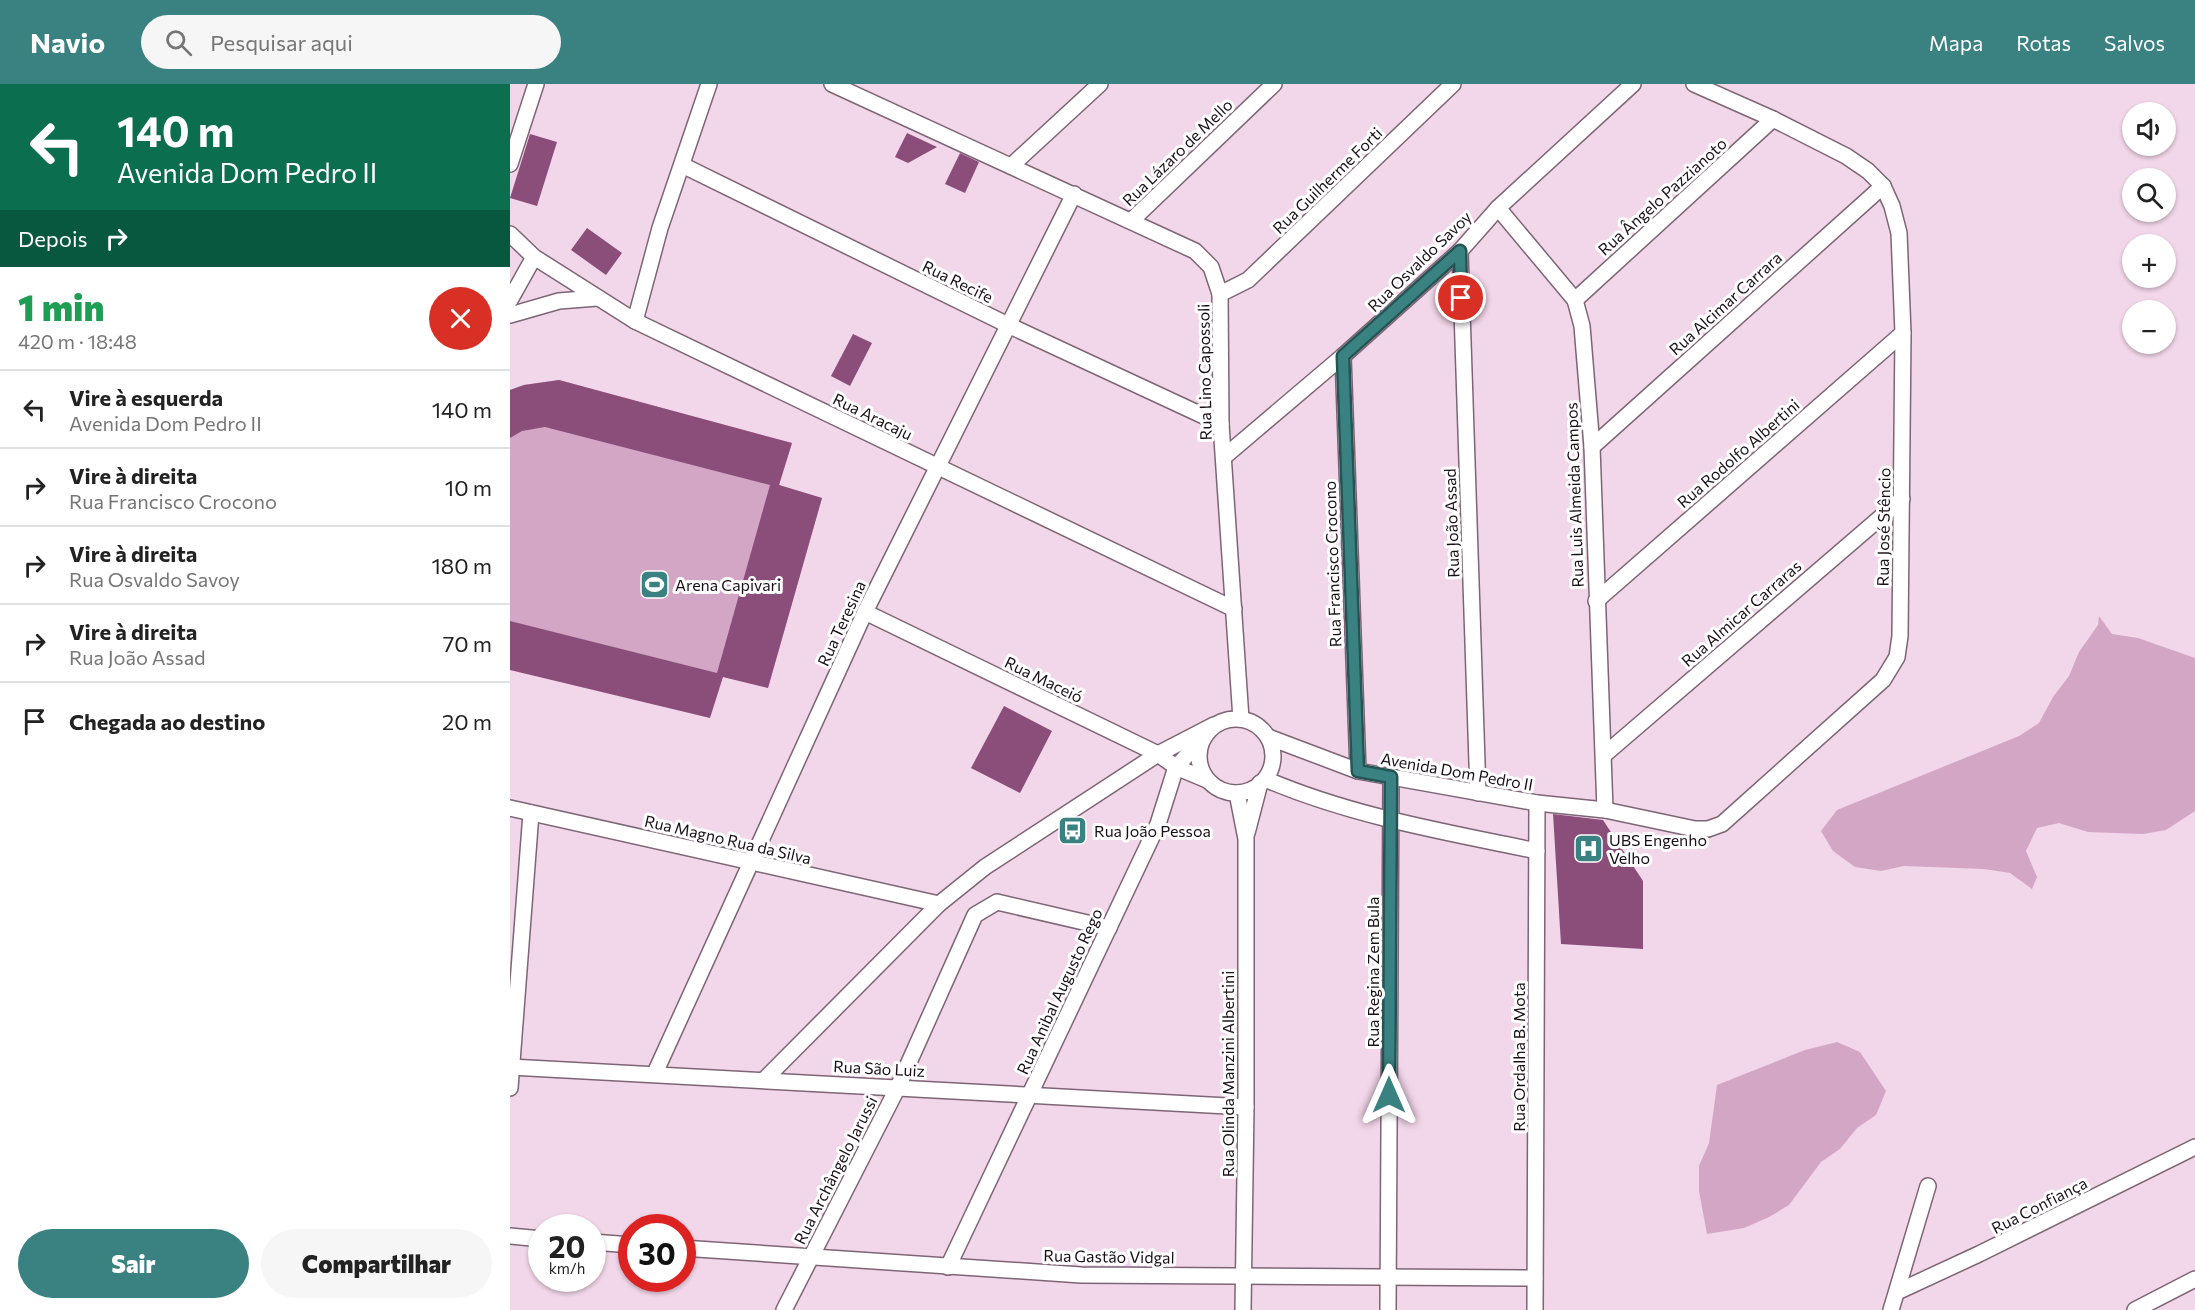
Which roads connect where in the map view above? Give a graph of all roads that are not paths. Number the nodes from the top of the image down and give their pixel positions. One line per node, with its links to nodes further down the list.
1 (536, 84): 10 (street)
2 (709, 84): 11 (street)
3 (832, 84): 12 (street, Rua Lino Capossoli)
4 (1100, 84): 12 (street)
5 (1274, 84): 16 (street, Rua Lázaro de Mello)
6 (1453, 84): 20 (street, Rua Guilherme Forti)
7 (1633, 84): 15 (street, Rua Osvaldo Savoy)
8 (1694, 84): 9 (street, Rua José Stêncio)
9 (1773, 119): 13 (street, Rua José Stêncio); 23 (street, Rua Ângelo Pazzianoto)
10 (510, 164)
11 (682, 165): 25 (street); 26 (street, Rua Recife)
12 (1011, 166): 14 (street, Rua Lino Capossoli)
13 (1883, 186): 27 (street, Rua José Stêncio); 30 (street, Rua Alcimar Carrara)
14 (1074, 194): 16 (street, Rua Lino Capossoli); 26 (street, Rua Teresina)
15 (1498, 208): 18 (street, Rua Osvaldo Savoy); 23 (street, Rua Luis Almeida Campos)
16 (1131, 221): 20 (street, Rua Lino Capossoli)
17 (510, 234): 19 (street, Rua Aracaju)
18 (1460, 251): 28 (street, Rua Osvaldo Savoy); 48 (street, Rua João Assad)
19 (534, 257): 21 (street, Rua Aracaju); 22 (street)
20 (1221, 294): 29 (street, Rua Lino Capossoli)
21 (597, 298): 24 (street); 25 (street, Rua Aracaju)
22 (510, 300)
23 (1575, 300): 30 (street, Rua Luis Almeida Campos)
24 (510, 315)
25 (635, 321): 32 (street, Rua Aracaju)
26 (1008, 325): 29 (street, Rua Recife); 32 (street, Rua Teresina)
27 (1903, 333): 33 (street, Rua José Stêncio); 34 (street, Rua Rodolfo Albertini)
28 (1343, 356): 31 (street, Rua Osvaldo Savoy); 43 (street, Rua Francisco Crocono)
29 (1221, 424): 31 (street, Rua Lino Capossoli)
30 (1592, 447): 34 (street, Rua Luis Almeida Campos)
31 (1224, 457): 35 (street, Rua Lino Capossoli)
32 (938, 467): 35 (street, Rua Aracaju); 36 (street, Rua Teresina)
33 (1902, 499): 41 (street, Rua Almicar Carraras); 51 (street, Rua José Stêncio)
34 (1596, 601): 41 (street, Rua Luis Almeida Campos)
35 (1234, 609): 37 (street, Rua Lino Capossoli)
36 (865, 612): 40 (street, Rua Maceió); 56 (street, Rua Teresina)
37 (1241, 719): 38 (street); 39 (street)
38 (1210, 730): 40 (street); 42 (street, Rua Anibal Augusto Rego); 45 (street)
39 (1268, 737): 43 (street, Avenida Dom Pedro II); 46 (street)
40 (1158, 754): 42 (street, Rua Maceió); 57 (street)
41 (1604, 755): 51 (street, Rua Luis Almeida Campos)
42 (1176, 767): 45 (street, Rua Maceió); 58 (street, Rua Anibal Augusto Rego)
43 (1358, 771): 44 (street, Avenida Dom Pedro II)
44 (1391, 777): 48 (street, Avenida Dom Pedro II); 53 (street, Rua Regina Zem Bula)
45 (1207, 780): 47 (street)
46 (1263, 781): 47 (street); 53 (street); 54 (street, Rua Olinda Manzini Albertini)
47 (1237, 793): 54 (street, Rua Olinda Manzini Albertini)
48 (1478, 793): 49 (street, Avenida Dom Pedro II)
49 (1538, 803): 51 (street, Rua José Stêncio); 55 (street, Rua Ordalha B. Mota)
50 (510, 808): 52 (street, Rua Magno Rua da Silva)
51 (1605, 810)
52 (531, 813): 56 (street, Rua Magno Rua da Silva); 59 (street)
53 (1391, 820): 55 (street); 74 (street, Rua Regina Zem Bula)
54 (1246, 839): 65 (street, Rua Olinda Manzini Albertini)
55 (1537, 851): 75 (street, Rua Ordalha B. Mota)
56 (751, 863): 57 (street, Rua Magno Rua da Silva); 60 (street, Rua Teresina)
57 (939, 904): 61 (street)
58 (1109, 928): 62 (street, Rua Archângelo Jarussi); 64 (street, Rua Anibal Augusto Rego)
59 (511, 1067): 60 (street, Rua São Luiz); 63 (street)
60 (655, 1073): 61 (street, Rua São Luiz)
61 (764, 1080): 62 (street, Rua São Luiz)
62 (898, 1087): 64 (street, Rua São Luiz); 71 (street, Rua Archângelo Jarussi)
63 (510, 1088)
64 (1030, 1094): 65 (street, Rua São Luiz); 72 (street, Rua Anibal Augusto Rego)
65 (1246, 1107): 73 (street, Rua Olinda Manzini Albertini)
66 (2195, 1147): 77 (street, Rua Confiança)
67 (1928, 1186): 77 (street)
68 (510, 1236): 69 (street)
69 (528, 1238)
70 (696, 1249): 71 (street, Rua Gastão Vidgal)
71 (811, 1257): 72 (street, Rua Gastão Vidgal); 78 (street, Rua Archângelo Jarussi)
72 (948, 1267): 73 (street, Rua Gastão Vidgal)
73 (1242, 1276): 74 (street, Rua Gastão Vidgal); 79 (street, Rua Olinda Manzini Albertini)
74 (1388, 1277): 75 (street, Rua Gastão Vidgal); 80 (street, Rua Regina Zem Bula)
75 (1535, 1278): 81 (street, Rua Ordalha B. Mota)
76 (2195, 1279): 83 (street)
77 (1897, 1292): 82 (street)
78 (784, 1310)
79 (1243, 1310)
80 (1388, 1310)
81 (1535, 1310)
82 (1891, 1310)
83 (2135, 1310)

